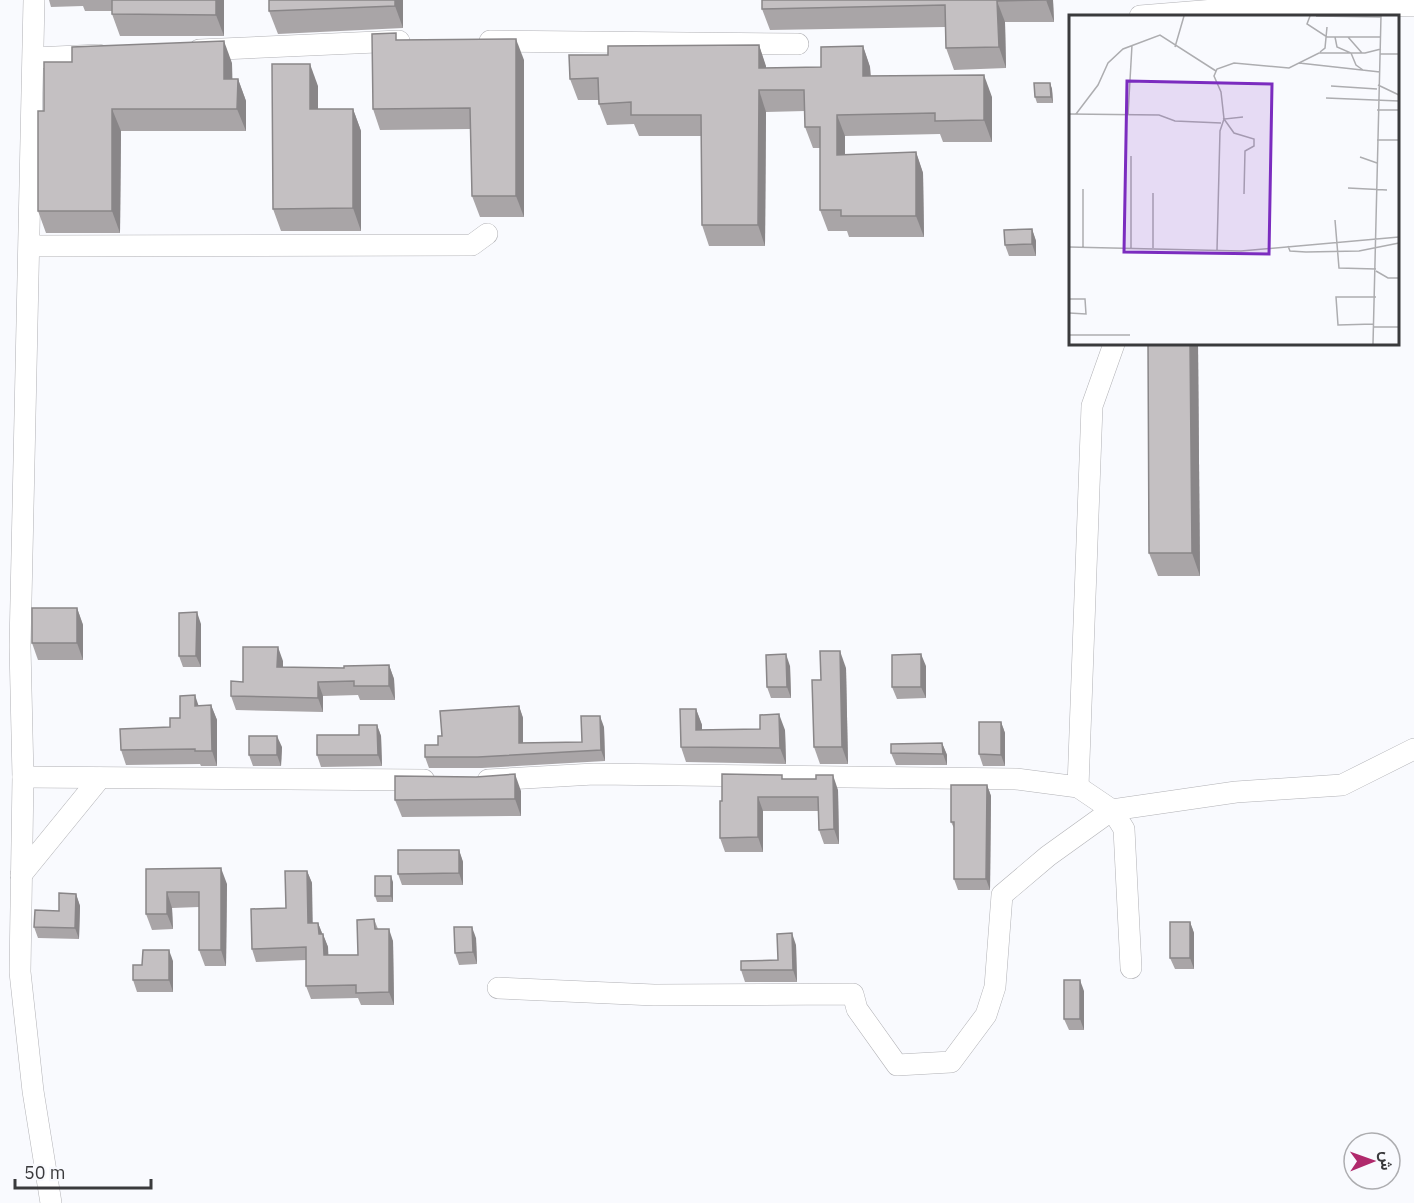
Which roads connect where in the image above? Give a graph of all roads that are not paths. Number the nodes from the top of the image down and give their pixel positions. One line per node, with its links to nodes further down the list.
1 (34, 0): 11 (street)
2 (1135, 0): 4 (street)
3 (1414, 6): 5 (street)
4 (1136, 15)
5 (1152, 15)
6 (423, 40): 9 (street)
7 (470, 40): 8 (street)
8 (798, 44)
9 (176, 51)
10 (117, 54): 11 (street)
11 (34, 58): 13 (street)
12 (487, 234): 13 (street)
13 (30, 246): 16 (street)
14 (1114, 345): 20 (street)
15 (1414, 749): 21 (street)
16 (23, 777): 17 (street); 22 (street)
17 (100, 778): 18 (street); 22 (street)
18 (447, 780)
19 (470, 780): 20 (street)
20 (1078, 787): 21 (street)
21 (1112, 810): 23 (street); 24 (street)
22 (21, 875): 25 (street)
23 (1131, 968)
24 (498, 988)
25 (51, 1203)

